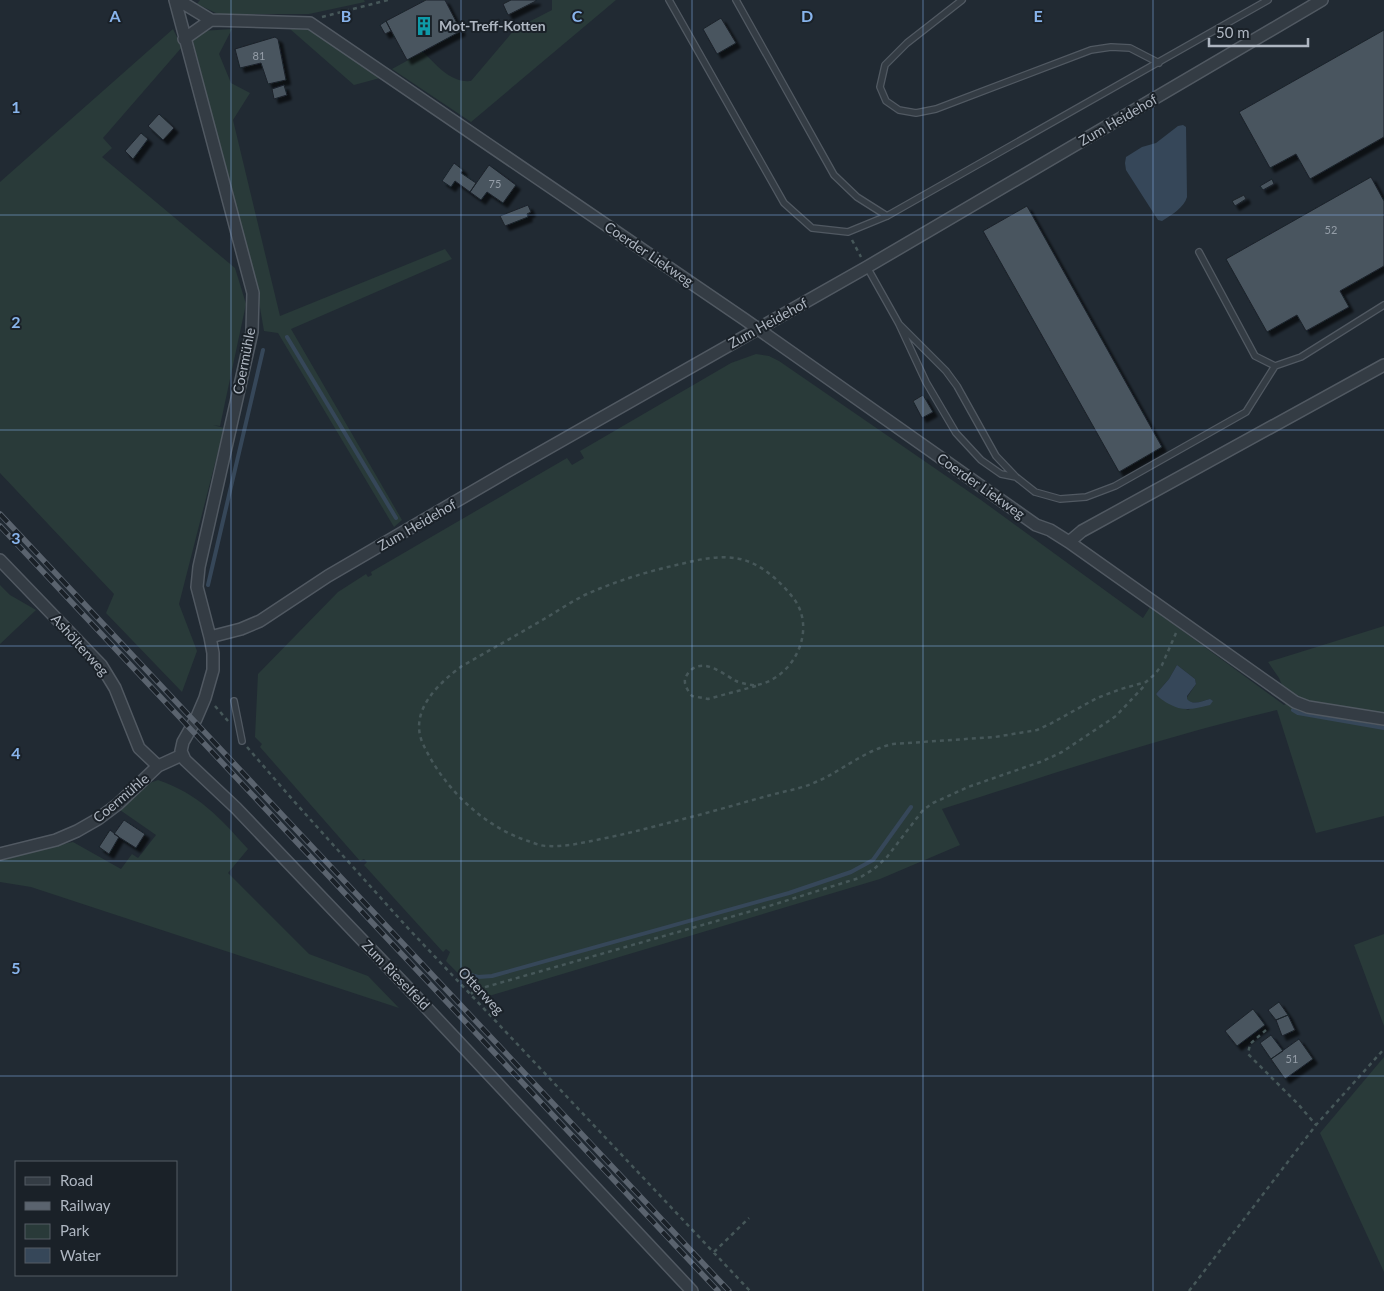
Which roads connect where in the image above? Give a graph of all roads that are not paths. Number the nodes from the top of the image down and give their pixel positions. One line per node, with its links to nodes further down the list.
1 (177, 0): 7 (street); 8 (street, Coermühle)
2 (669, 0): 10 (lane)
3 (736, 0): 10 (lane)
4 (962, 0): 9 (lane)
5 (1268, 0): 9 (lane)
6 (1322, 0): 12 (street, Zum Heidehof)
7 (211, 20): 8 (street); 15 (street, Coerder Liekweg)
8 (184, 39): 21 (street, Coermühle)
9 (1159, 63): 10 (lane)
10 (887, 216)
11 (1199, 252): 17 (lane)
12 (866, 267): 14 (lane); 15 (street, Zum Heidehof)
13 (1384, 305): 17 (lane)
14 (899, 324): 18 (lane); 18 (lane)
15 (757, 329): 19 (street, Coerder Liekweg); 21 (street, Zum Heidehof)
16 (1384, 365): 19 (street)
17 (1275, 366): 18 (lane)
18 (1016, 477)
19 (1068, 542): 23 (street, Coerder Liekweg)
20 (0, 560): 26 (street, Ashölterweg)
21 (210, 636): 25 (street)
22 (234, 701): 24 (lane)
23 (1384, 719)
24 (242, 741)
25 (182, 755): 26 (street, Coermühle); 28 (street, Zum Rieselfeld)
26 (158, 766): 27 (street, Coermühle)
27 (0, 854)
28 (692, 1291)

